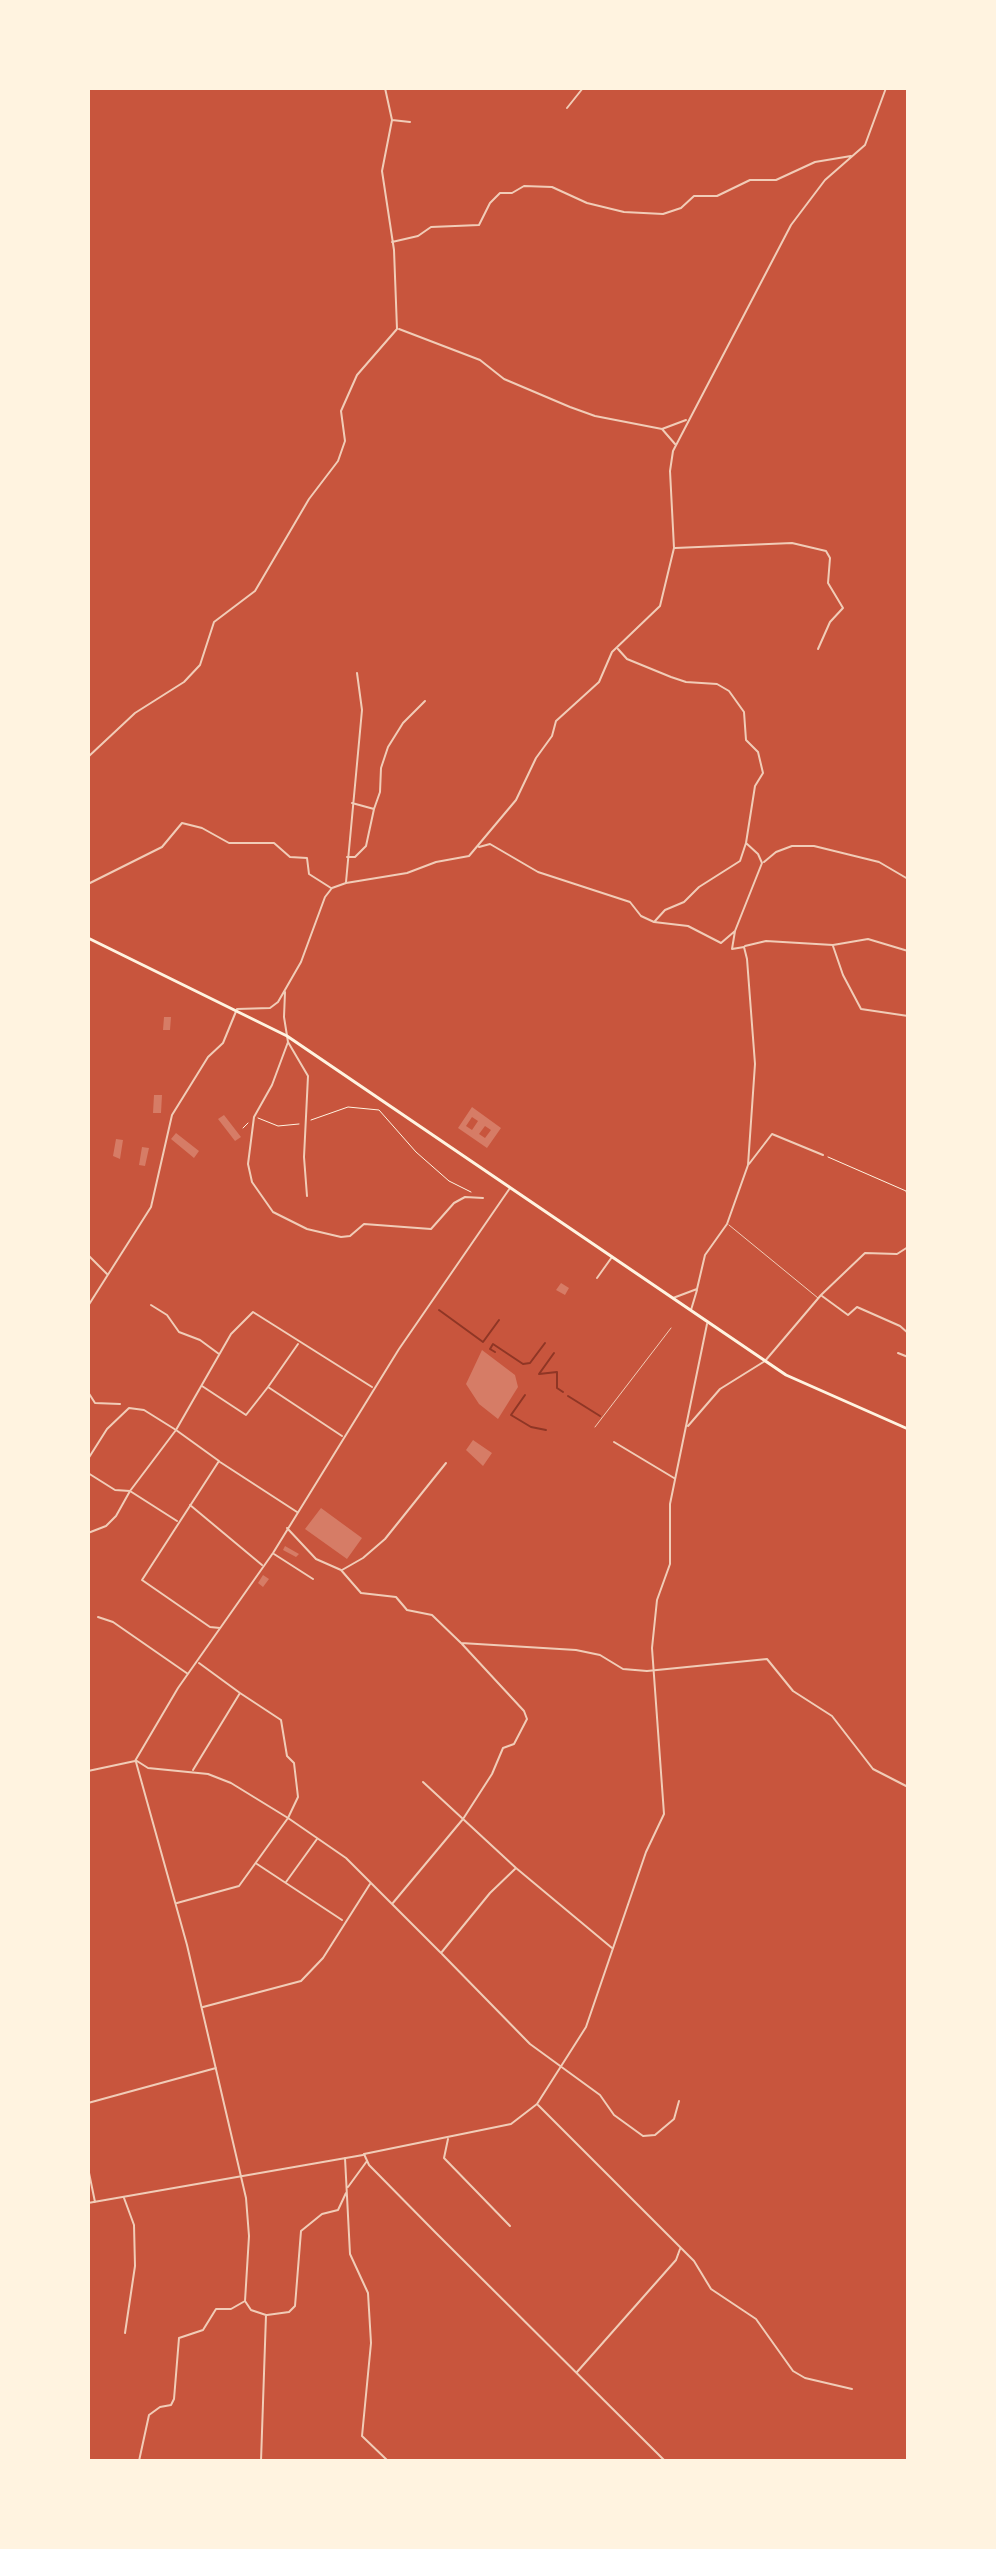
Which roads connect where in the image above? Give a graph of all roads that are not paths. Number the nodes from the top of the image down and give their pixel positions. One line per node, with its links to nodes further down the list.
1 (385, 88): 5 (street)
2 (583, 88): 4 (street)
3 (886, 88): 7 (street)
4 (567, 108)
5 (392, 120): 6 (street); 8 (street)
6 (410, 122)
7 (852, 155): 8 (street); 10 (street)
8 (392, 242): 9 (street)
9 (397, 329): 11 (street); 18 (street)
10 (687, 420): 11 (street); 12 (street)
11 (662, 429): 12 (street)
12 (676, 445): 13 (street)
13 (674, 548): 14 (street); 15 (street)
14 (617, 647): 21 (street); 22 (street)
15 (818, 649)
16 (357, 673): 19 (street)
17 (425, 701): 20 (street)
18 (88, 757)
19 (352, 803): 20 (street); 23 (street)
20 (374, 809): 23 (street)
21 (746, 843): 24 (street); 29 (street)
22 (474, 850): 26 (street); 29 (street)
23 (346, 857): 26 (street)
24 (762, 863): 25 (street); 30 (street)
25 (908, 879)
26 (346, 883): 28 (street)
27 (88, 884): 28 (street)
28 (332, 888): 35 (street)
29 (654, 922): 30 (street)
30 (735, 931): 33 (street)
31 (88, 938): 36 (main road)
32 (833, 945): 33 (street); 34 (street); 37 (street)
33 (732, 949): 41 (street)
34 (908, 951)
35 (288, 982): 36 (street); 38 (street)
36 (237, 1009): 38 (main road); 49 (street)
37 (908, 1016)
38 (287, 1036): 39 (street); 42 (main road)
39 (288, 1042): 43 (street); 44 (street)
40 (823, 1155): 41 (street)
41 (748, 1165): 45 (street)
42 (511, 1187): 48 (main road); 67 (street)
43 (307, 1196)
44 (483, 1198)
45 (727, 1224): 51 (street); 52 (lane)
46 (908, 1247): 52 (street)
47 (88, 1255): 49 (street)
48 (612, 1257): 50 (street); 53 (main road)
49 (108, 1274): 55 (street)
50 (597, 1278)
51 (697, 1289): 53 (street); 56 (street)
52 (820, 1297): 59 (street); 64 (street)
53 (672, 1299): 56 (main road)
54 (151, 1305): 62 (street)
55 (88, 1306)
56 (690, 1311): 57 (main road)
57 (707, 1323): 64 (main road); 74 (street)
58 (671, 1328): 73 (lane)
59 (908, 1333)
60 (298, 1343): 62 (street); 66 (street); 67 (street)
61 (898, 1353): 63 (street)
62 (219, 1354): 65 (street)
63 (908, 1357)
64 (765, 1361): 74 (street); 75 (main road)
65 (202, 1386): 66 (street); 76 (street)
66 (268, 1387): 77 (street)
67 (374, 1388): 77 (street)
68 (88, 1392): 69 (street)
69 (95, 1403): 70 (street); 71 (street)
70 (120, 1404)
71 (88, 1406)
72 (908, 1420): 75 (street)
73 (595, 1427)
74 (687, 1427): 83 (street)
75 (906, 1428)
76 (176, 1430): 79 (street); 80 (street); 84 (street)
77 (343, 1437): 86 (street)
78 (614, 1442): 83 (street)
79 (88, 1459)
80 (219, 1461): 85 (street); 86 (street)
81 (446, 1463): 92 (street)
82 (88, 1473): 84 (street)
83 (675, 1478): 98 (street)
84 (130, 1491): 87 (street); 89 (street)
85 (189, 1504): 87 (street); 91 (street)
86 (297, 1512): 88 (street)
87 (178, 1521): 95 (street)
88 (287, 1528): 90 (street); 92 (street)
89 (88, 1533)
90 (273, 1553): 91 (street); 93 (street)
91 (264, 1566): 95 (street)
92 (341, 1570): 96 (street)
93 (313, 1579)
94 (98, 1617): 99 (street)
95 (221, 1628): 97 (street)
96 (461, 1643): 98 (street); 107 (street)
97 (198, 1663): 99 (street); 100 (street)
98 (652, 1671): 105 (street); 116 (street)
99 (188, 1674): 101 (street)
100 (240, 1693): 103 (street); 106 (street)
101 (135, 1761): 102 (street); 103 (street); 113 (street)
102 (88, 1771)
103 (193, 1771): 106 (street)
104 (423, 1782): 107 (street)
105 (908, 1787)
106 (288, 1818): 108 (street); 109 (street)
107 (463, 1819): 110 (street); 114 (street)
108 (318, 1838): 111 (street); 112 (street)
109 (256, 1863): 112 (street); 113 (street)
110 (516, 1868): 116 (street); 117 (street)
111 (371, 1883): 114 (street); 115 (street)
112 (285, 1884): 115 (street)
113 (176, 1903): 118 (street)
114 (391, 1905): 117 (street)
115 (344, 1921): 118 (street)
116 (613, 1949): 119 (street)
117 (441, 1953): 119 (street)
118 (202, 2007): 120 (street)
119 (563, 2066): 121 (street); 123 (street)
120 (217, 2068): 122 (street); 129 (street)
121 (679, 2101)
122 (88, 2103)
123 (537, 2104): 124 (street); 135 (street)
124 (448, 2138): 125 (street); 134 (street)
125 (364, 2154): 126 (street); 127 (street)
126 (345, 2158): 129 (street); 130 (street)
127 (367, 2161): 130 (street); 139 (street)
128 (88, 2168): 132 (street)
129 (241, 2176): 131 (street); 136 (street)
130 (347, 2191): 137 (street); 143 (street)
131 (124, 2196): 132 (street); 138 (street)
132 (95, 2202): 133 (street)
133 (88, 2203)
134 (510, 2226)
135 (680, 2248): 139 (street); 140 (street)
136 (245, 2301): 137 (street); 141 (street)
137 (266, 2315): 142 (street)
138 (125, 2333)
139 (577, 2372): 144 (street)
140 (852, 2389)
141 (139, 2461)
142 (261, 2461)
143 (388, 2461)
144 (665, 2461)

